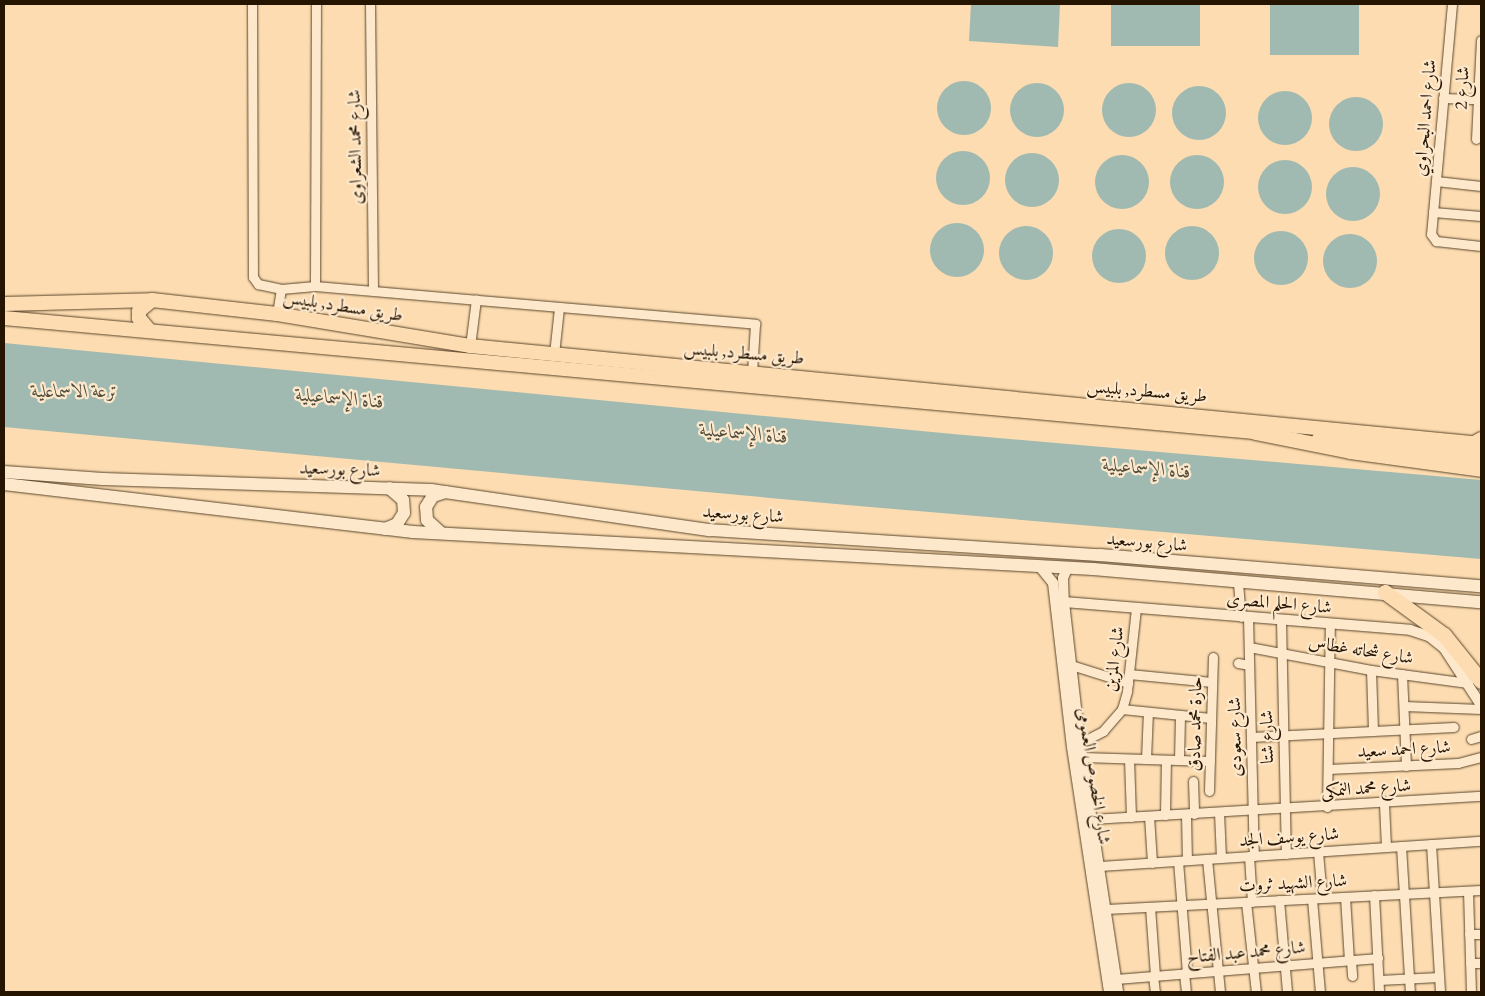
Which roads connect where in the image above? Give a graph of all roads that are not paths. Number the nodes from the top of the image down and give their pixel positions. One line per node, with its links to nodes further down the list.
1 (252, 4): 15 (street)
2 (316, 4): 14 (street)
3 (370, 4): 16 (street, شارع محمد الشعراوى)
4 (1452, 4): 6 (street, شارع احمد البحراوي)
5 (1481, 40): 7 (street, شارع 2)
6 (1444, 98): 7 (street); 9 (street, شارع احمد البحراوي)
7 (1478, 100): 8 (street, شارع 2)
8 (1476, 138)
9 (1436, 181): 10 (street); 11 (street, شارع احمد البحراوي)
10 (1481, 186)
11 (1433, 212): 12 (street); 13 (street, شارع احمد البحراوي)
12 (1481, 216)
13 (1481, 246)
14 (315, 286): 15 (street); 16 (street)
15 (281, 289): 21 (street)
16 (373, 290): 17 (street)
17 (476, 299): 20 (street); 24 (street)
18 (152, 300): 19 (main road, طريق مسطرد, بلبيس); 21 (main road, طريق مسطرد, بلبيس); 23 (main road)
19 (4, 304)
20 (558, 308): 25 (street); 26 (street)
21 (277, 314): 24 (main road, طريق مسطرد, بلبيس)
22 (4, 318): 23 (main road, طريق مسطرد, بلبيس)
23 (149, 330): 27 (main road, طريق مسطرد, بلبيس)
24 (470, 346): 25 (main road, طريق مسطرد, بلبيس)
25 (554, 354): 26 (main road, طريق مسطرد, بلبيس)
26 (752, 373): 28 (main road, طريق مسطرد, بلبيس)
27 (1255, 432): 28 (main road, طريق مسطرد, بلبيس); 29 (highway)
28 (1479, 445)
29 (1481, 469)
30 (4, 472): 32 (main road, شارع بورسعيد)
31 (4, 484): 34 (main road, شارع بورسعيد)
32 (389, 488): 33 (main road, شارع بورسعيد); 34 (main road)
33 (445, 492): 35 (main road); 39 (main road, شارع بورسعيد)
34 (385, 529): 35 (main road, شارع بورسعيد)
35 (441, 532): 36 (main road, شارع بورسعيد)
36 (1040, 568): 37 (main road, شارع بورسعيد); 74 (street, شارع الخصوص العمومى)
37 (1067, 569): 38 (main road, شارع بورسعيد); 41 (street, شارع الخصوص العمومى)
38 (1238, 583): 40 (main road, شارع بورسعيد); 44 (street, شارع سعودى)
39 (1481, 586)
40 (1385, 592): 42 (main road, شارع بورسعيد); 58 (highway)
41 (1064, 602): 43 (street, شارع الحلم المصرى); 52 (street, شارع الخصوص العمومى)
42 (1481, 602)
43 (1136, 608): 44 (street, شارع الحلم المصرى); 56 (street, شارع المزين)
44 (1245, 617): 45 (street, شارع الحلم المصرى); 47 (street, شارع سعودى)
45 (1281, 620): 46 (street, شارع الحلم المصرى); 48 (street, شارع شتا)
46 (1330, 624): 50 (street); 58 (street, شارع الحلم المصرى)
47 (1249, 647): 48 (street, شارع شحاته غطاس); 53 (street, شارع سعودى)
48 (1282, 653): 50 (street, شارع شحاته غطاس); 70 (street, شارع شتا)
49 (1213, 657): 57 (street, حارة محمد صادق)
50 (1329, 662): 54 (street, شارع شحاته غطاس); 69 (street)
51 (1238, 663): 53 (street)
52 (1071, 664): 56 (street); 74 (street, شارع الخصوص العمومى)
53 (1249, 665): 72 (street, شارع سعودى)
54 (1371, 670): 55 (street, شارع شحاته غطاس); 68 (street)
55 (1402, 674): 58 (street, شارع شحاته غطاس); 60 (street)
56 (1129, 678): 57 (street); 62 (street, شارع المزين)
57 (1212, 682): 65 (street, حارة محمد صادق)
58 (1474, 682): 59 (street, شارع الحلم المصرى)
59 (1481, 705)
60 (1404, 706): 61 (street); 67 (street)
61 (1481, 709)
62 (1122, 710): 63 (street); 74 (street, شارع المزين)
63 (1148, 712): 64 (street); 78 (street)
64 (1180, 715): 65 (street); 80 (street)
65 (1211, 718): 81 (street, حارة محمد صادق)
66 (1454, 727): 67 (street)
67 (1404, 730): 68 (street); 82 (street)
68 (1373, 731): 69 (street)
69 (1328, 733): 70 (street); 83 (street)
70 (1284, 735): 72 (street); 89 (street, شارع شتا)
71 (1481, 736): 73 (street)
72 (1251, 737): 90 (street, شارع سعودى)
73 (1470, 739)
74 (1076, 745): 75 (street, شارع الخصوص العمومى); 140 (street, شارع الخصوص العمومى)
75 (1082, 757): 77 (street); 96 (street, شارع الخصوص العمومى)
76 (1481, 757): 82 (street, شارع احمد سعيد)
77 (1129, 758): 78 (street); 95 (street)
78 (1146, 759): 79 (street)
79 (1166, 760): 80 (street); 93 (street)
80 (1179, 760): 81 (street)
81 (1210, 761): 85 (street, حارة محمد صادق)
82 (1406, 766): 83 (street, شارع احمد سعيد)
83 (1328, 769): 88 (street)
84 (1194, 781): 92 (street)
85 (1209, 791)
86 (1481, 796): 87 (street, شارع محمد النمكى)
87 (1384, 804): 88 (street, شارع محمد النمكى); 100 (street)
88 (1327, 807): 89 (street, شارع محمد النمكى)
89 (1285, 809): 90 (street, شارع محمد النمكى); 102 (street, شارع شتا)
90 (1253, 811): 91 (street, شارع محمد النمكى); 103 (street, شارع سعودى)
91 (1219, 812): 92 (street, شارع محمد النمكى); 104 (street)
92 (1190, 814): 93 (street, شارع محمد النمكى); 106 (street)
93 (1165, 815): 94 (street, شارع محمد النمكى)
94 (1149, 816): 95 (street, شارع محمد النمكى); 107 (street)
95 (1131, 817): 96 (street, شارع محمد النمكى)
96 (1092, 819): 108 (street, شارع الخصوص العمومى)
97 (1481, 841): 98 (street, شارع يوسف الجد)
98 (1431, 844): 99 (street, شارع يوسف الجد); 111 (street)
99 (1401, 846): 100 (street, شارع يوسف الجد); 112 (street)
100 (1386, 847): 101 (street, شارع يوسف الجد)
101 (1318, 852): 102 (street, شارع يوسف الجد); 115 (street)
102 (1286, 854): 103 (street, شارع يوسف الجد)
103 (1251, 856): 104 (street, شارع يوسف الجد); 118 (street, شارع سعودى)
104 (1221, 858): 105 (street, شارع يوسف الجد)
105 (1207, 859): 106 (street, شارع يوسف الجد); 119 (street)
106 (1183, 861): 107 (street, شارع يوسف الجد); 120 (street)
107 (1152, 863): 108 (street, شارع يوسف الجد)
108 (1100, 866): 122 (street, شارع الخصوص العمومى)
109 (1481, 890): 110 (street, شارع الشهيد ثروت)
110 (1468, 891): 111 (street, شارع الشهيد ثروت); 123 (street)
111 (1434, 892): 112 (street, شارع الشهيد ثروت); 136 (street)
112 (1404, 894): 113 (street, شارع الشهيد ثروت); 138 (street)
113 (1374, 896): 114 (street, شارع الشهيد ثروت); 125 (street)
114 (1345, 897): 115 (street, شارع الشهيد ثروت); 126 (street)
115 (1322, 898): 116 (street, شارع الشهيد ثروت)
116 (1312, 899): 117 (street, شارع الشهيد ثروت); 127 (street)
117 (1279, 900): 118 (street, شارع الشهيد ثروت); 130 (street)
118 (1249, 902): 119 (street, شارع الشهيد ثروت); 131 (street, شارع سعودى)
119 (1212, 904): 120 (street, شارع الشهيد ثروت); 132 (street)
120 (1182, 905): 121 (street, شارع الشهيد ثروت); 133 (street)
121 (1150, 907): 122 (street, شارع الشهيد ثروت); 134 (street)
122 (1106, 909): 137 (street, شارع الخصوص العمومى)
123 (1469, 934): 124 (street); 129 (street)
124 (1481, 934)
125 (1378, 958): 126 (street, شارع محمد عبد الفتاح); 139 (street)
126 (1350, 960): 127 (street, شارع محمد عبد الفتاح); 135 (street)
127 (1317, 963): 130 (street, شارع محمد عبد الفتاح); 147 (street)
128 (1481, 963): 129 (street)
129 (1470, 964): 151 (street)
130 (1285, 965): 131 (street, شارع محمد عبد الفتاح); 146 (street)
131 (1253, 968): 132 (street, شارع محمد عبد الفتاح); 145 (street, شارع سعودى)
132 (1218, 971): 133 (street, شارع محمد عبد الفتاح); 144 (street)
133 (1186, 973): 134 (street, شارع محمد عبد الفتاح); 143 (street)
134 (1154, 976): 137 (street, شارع محمد عبد الفتاح); 142 (street)
135 (1352, 976)
136 (1439, 977): 138 (street); 150 (street)
137 (1116, 979): 141 (street, شارع الخصوص العمومى)
138 (1409, 979): 139 (street); 149 (street)
139 (1379, 980): 148 (street)
140 (1109, 992)
141 (1118, 992)
142 (1154, 992)
143 (1186, 992)
144 (1220, 992)
145 (1256, 992)
146 (1287, 992)
147 (1320, 992)
148 (1380, 992)
149 (1410, 992)
150 (1440, 992)
151 (1471, 992)

